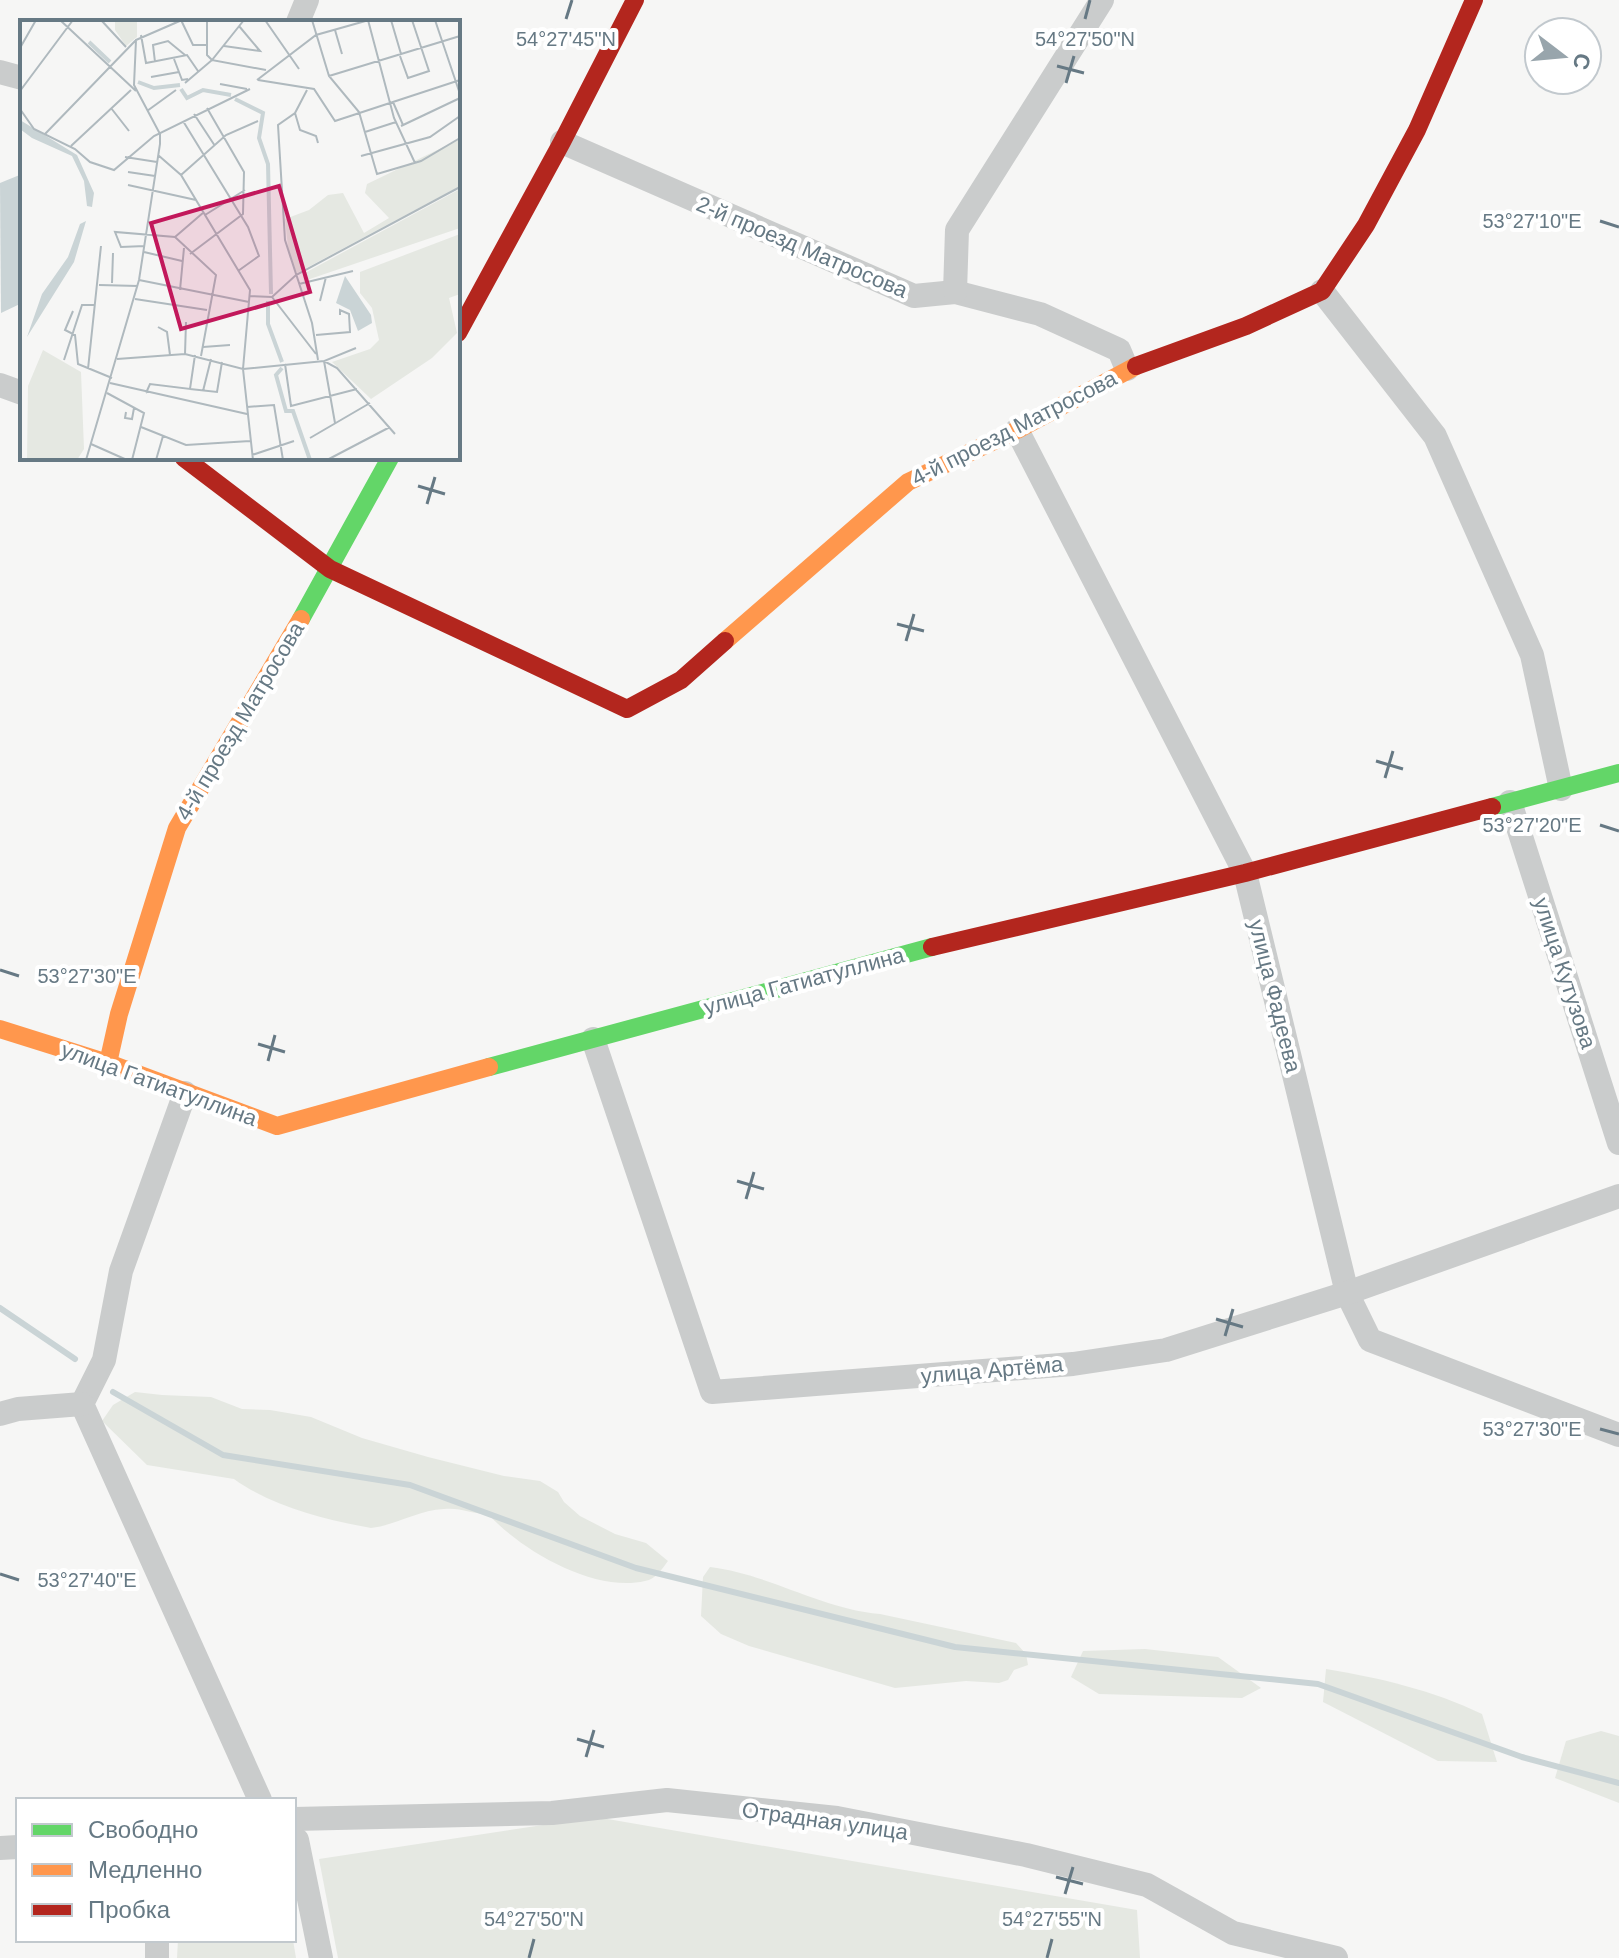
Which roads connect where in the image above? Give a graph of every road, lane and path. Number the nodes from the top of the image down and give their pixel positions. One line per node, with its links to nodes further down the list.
1 (307, 0): 5 (street)
2 (635, 0): 8 (street)
3 (1102, 0): 10 (street)
4 (1474, 0): 9 (street)
5 (299, 20)
6 (0, 72): 7 (street)
7 (20, 77)
8 (562, 142): 10 (street, 2-й проезд Матросова); 11 (street)
9 (1322, 291): 12 (street, 4-й проезд Матросова); 20 (street)
10 (955, 292): 12 (street, 2-й проезд Матросова)
11 (460, 329)
12 (1127, 369): 15 (street, 4-й проезд Матросова)
13 (0, 385): 14 (street)
14 (20, 392)
15 (1017, 430): 18 (street, 4-й проезд Матросова); 22 (street, улица Фадеева)
16 (187, 460): 18 (street, 4-й проезд Матросова)
17 (389, 460): 18 (street, 4-й проезд Матросова)
18 (330, 569): 25 (street, 4-й проезд Матросова)
19 (1619, 773): 20 (street, улица Гатиатуллина)
20 (1561, 789): 21 (street, улица Гатиатуллина)
21 (1510, 802): 22 (street, улица Гатиатуллина); 27 (street, улица Кутузова)
22 (1245, 873): 24 (street, улица Гатиатуллина); 29 (street, улица Фадеева)
23 (0, 1029): 25 (street, улица Гатиатуллина)
24 (593, 1039): 26 (street, улица Гатиатуллина); 29 (street, улица Артёма)
25 (108, 1063): 26 (street, улица Гатиатуллина)
26 (185, 1093): 30 (street)
27 (1619, 1143)
28 (1619, 1196): 29 (street, улица Артёма)
29 (1347, 1293): 32 (street, улица Фадеева)
30 (82, 1404): 31 (street); 33 (street)
31 (0, 1414)
32 (1619, 1435)
33 (259, 1798)
34 (296, 1819): 37 (street, Отрадная улица)
35 (296, 1839): 36 (street)
36 (321, 1958)
37 (1336, 1958)

